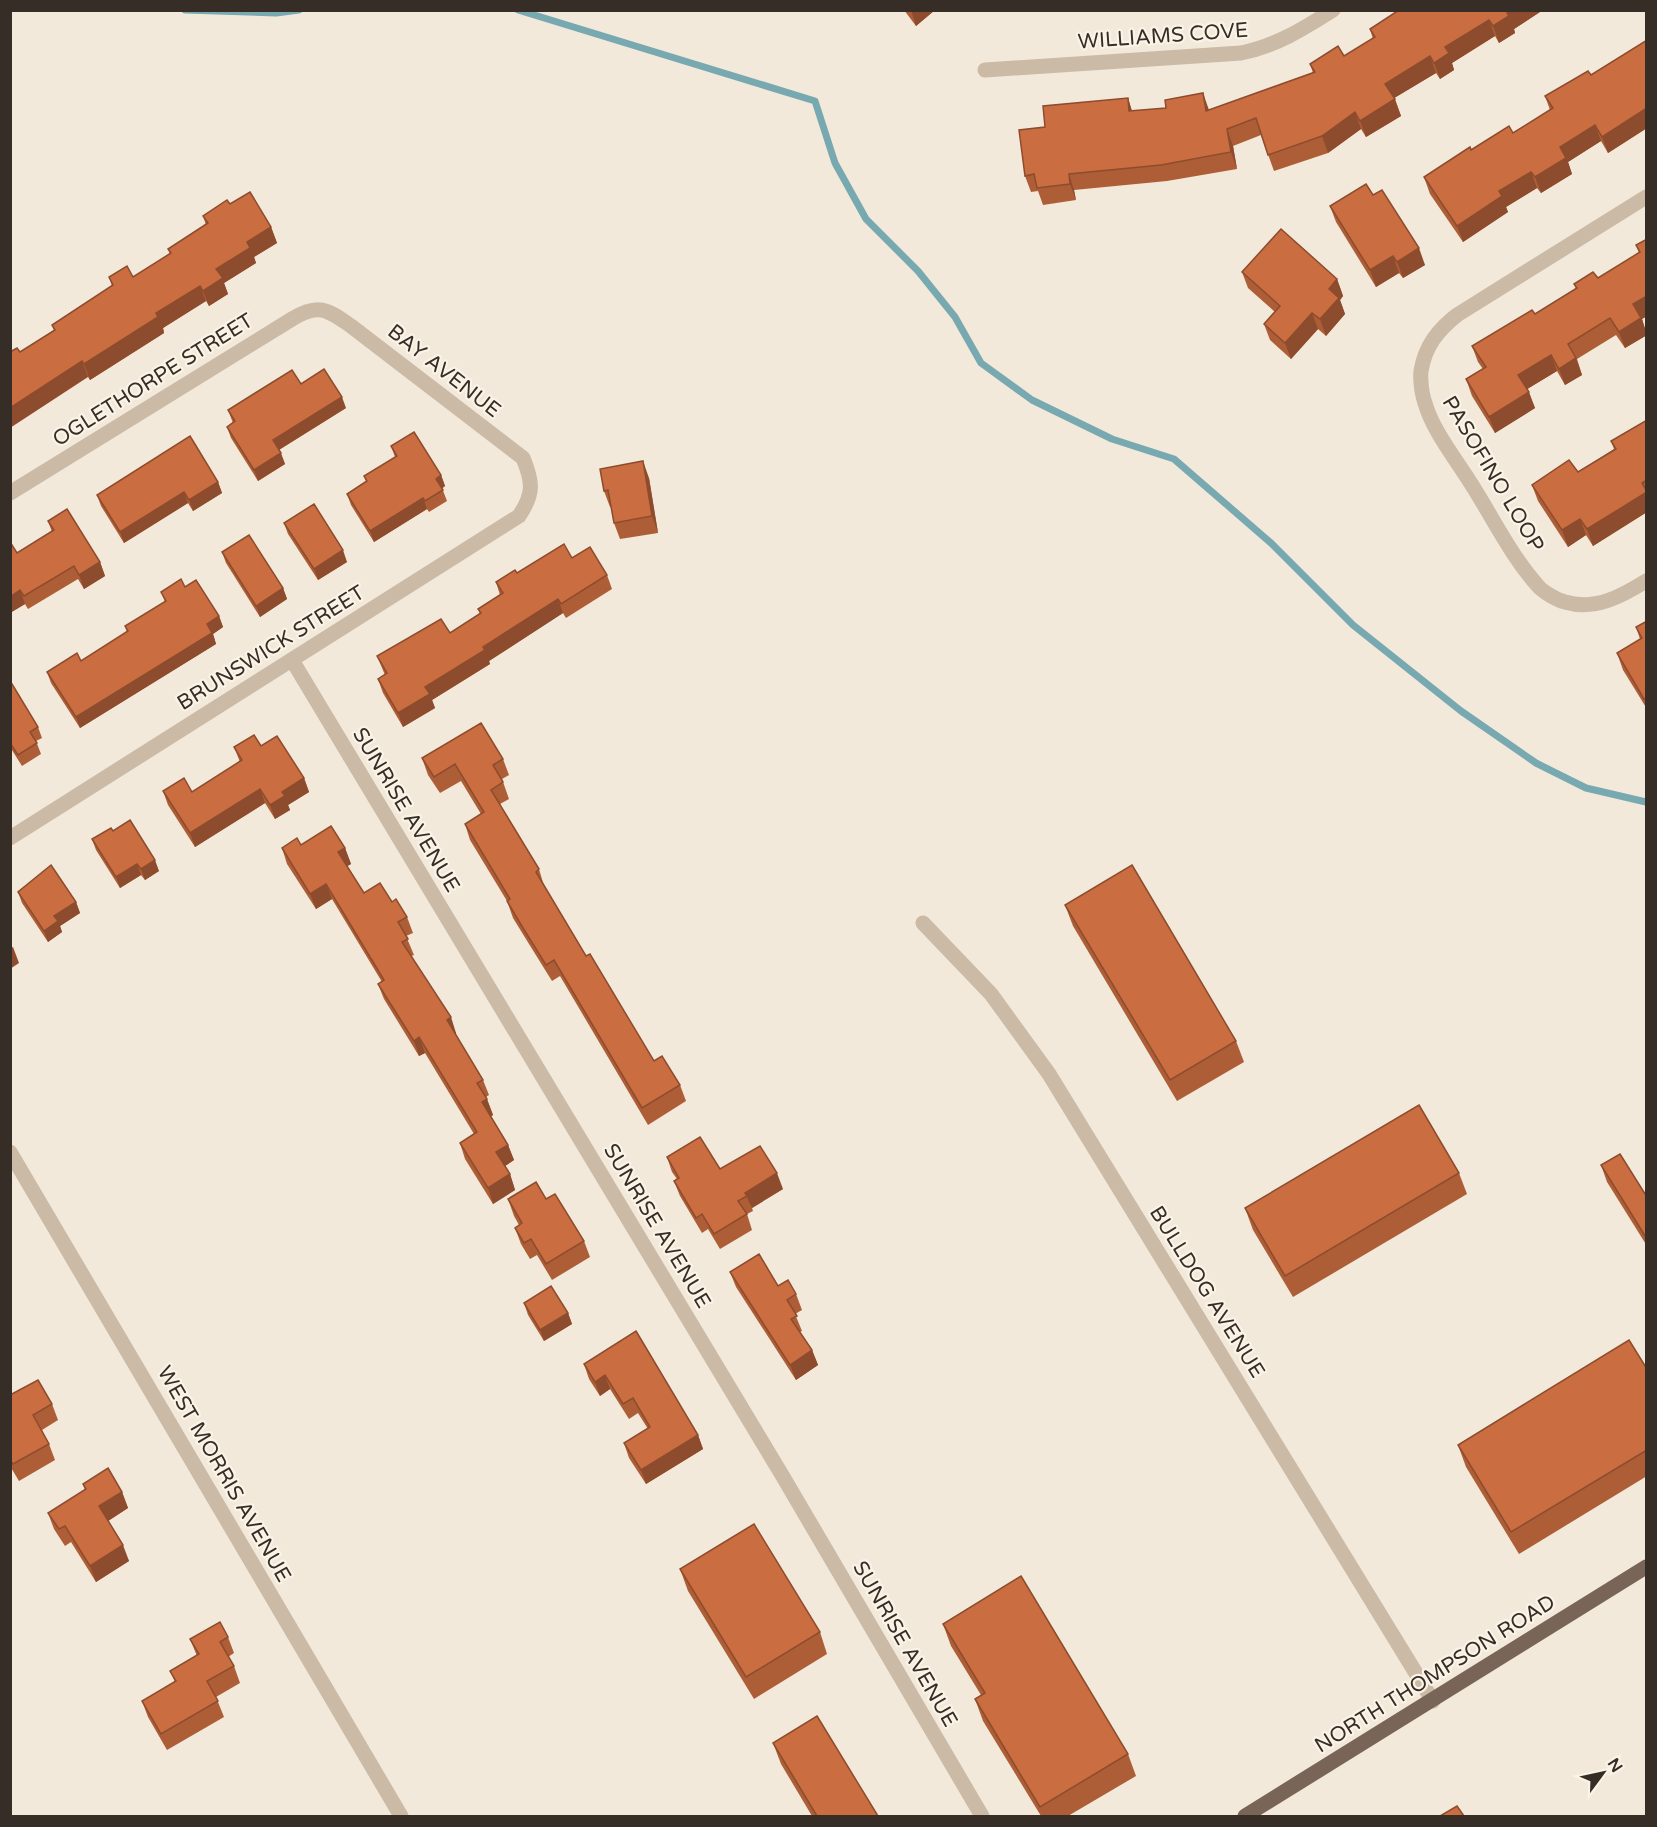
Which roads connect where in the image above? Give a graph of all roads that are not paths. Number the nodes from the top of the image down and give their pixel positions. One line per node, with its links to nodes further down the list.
1 (1333, 10): 2 (street, WILLIAMS COVE)
2 (986, 70)
3 (1647, 197): 7 (street, PASOFINO LOOP)
4 (320, 308): 5 (street, BAY AVENUE); 6 (street, OGLETHORPE STREET)
5 (531, 477): 8 (street, BRUNSWICK STREET)
6 (10, 493)
7 (1647, 581)
8 (292, 660): 9 (street, BRUNSWICK STREET); 15 (street, SUNRISE AVENUE)
9 (10, 837)
10 (923, 922): 13 (street, BULLDOG AVENUE)
11 (10, 1152): 14 (street, WEST MORRIS AVENUE)
12 (1647, 1567): 13 (main road, NORTH THOMPSON ROAD)
13 (1433, 1701): 16 (main road, NORTH THOMPSON ROAD)
14 (401, 1816)
15 (982, 1816)
16 (1245, 1816)

